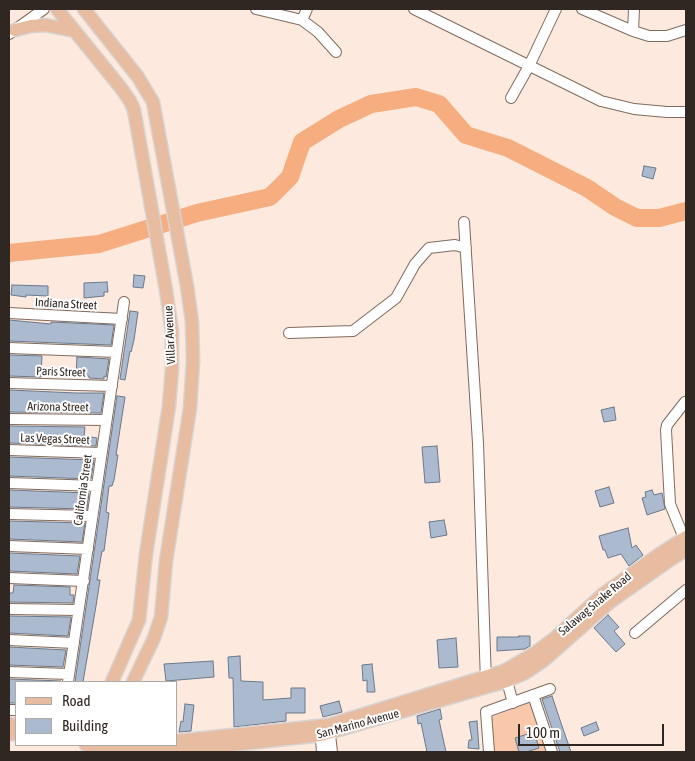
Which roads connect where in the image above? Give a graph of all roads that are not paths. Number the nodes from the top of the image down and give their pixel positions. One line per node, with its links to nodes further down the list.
1 (44, 9): 14 (street)
2 (57, 9): 12 (main road, Villar Avenue)
3 (84, 9): 53 (main road, Villar Avenue)
4 (256, 9): 10 (street)
5 (307, 9): 10 (street)
6 (414, 9): 16 (street)
7 (556, 9): 16 (street)
8 (582, 9): 13 (street)
9 (634, 9): 13 (street)
10 (302, 20): 15 (street)
11 (686, 30): 13 (street)
12 (75, 31): 14 (main road); 52 (main road, Villar Avenue)
13 (633, 31)
14 (12, 32)
15 (336, 52)
16 (529, 66): 17 (street); 18 (street)
17 (511, 98)
18 (686, 112)
19 (464, 222): 20 (street)
20 (466, 248): 24 (street); 54 (street)
21 (124, 302): 23 (street, California Street)
22 (9, 313): 23 (street, Indiana Street)
23 (122, 319): 26 (street, California Street)
24 (289, 333)
25 (9, 348): 26 (street)
26 (116, 352): 28 (street, California Street)
27 (9, 383): 28 (street, Paris Street)
28 (112, 386): 31 (street, California Street)
29 (685, 402): 38 (street)
30 (9, 419): 31 (street, Arizona Street)
31 (106, 420): 33 (street, California Street)
32 (9, 450): 33 (street, Las Vegas Street)
33 (101, 453): 35 (street, California Street)
34 (9, 483): 35 (street)
35 (97, 486): 37 (street, California Street)
36 (9, 514): 37 (street)
37 (92, 516): 40 (street, California Street)
38 (686, 542): 50 (main road, Salawag Snake Road)
39 (9, 546): 40 (street)
40 (88, 549): 42 (street, California Street)
41 (9, 578): 42 (street)
42 (84, 581): 45 (street, California Street)
43 (686, 590): 46 (street)
44 (9, 609): 45 (street)
45 (78, 610): 48 (street, California Street)
46 (635, 633)
47 (9, 640): 48 (street)
48 (74, 643): 51 (street, California Street)
49 (9, 672): 51 (street)
50 (505, 676): 54 (main road, San Marino Avenue); 57 (street)
51 (68, 678)
52 (112, 681)
53 (133, 681)
54 (486, 682): 58 (main road, San Marino Avenue)
55 (550, 689): 56 (street)
56 (533, 695): 57 (street); 65 (street)
57 (513, 702): 64 (street)
58 (325, 730): 59 (main road, San Marino Avenue); 61 (main road, San Marino Avenue); 62 (street); 63 (street)
59 (178, 741)
60 (93, 746): 61 (main road, San Marino Avenue)
61 (106, 748)
62 (322, 752)
63 (332, 752)
64 (489, 752)
65 (552, 752)

